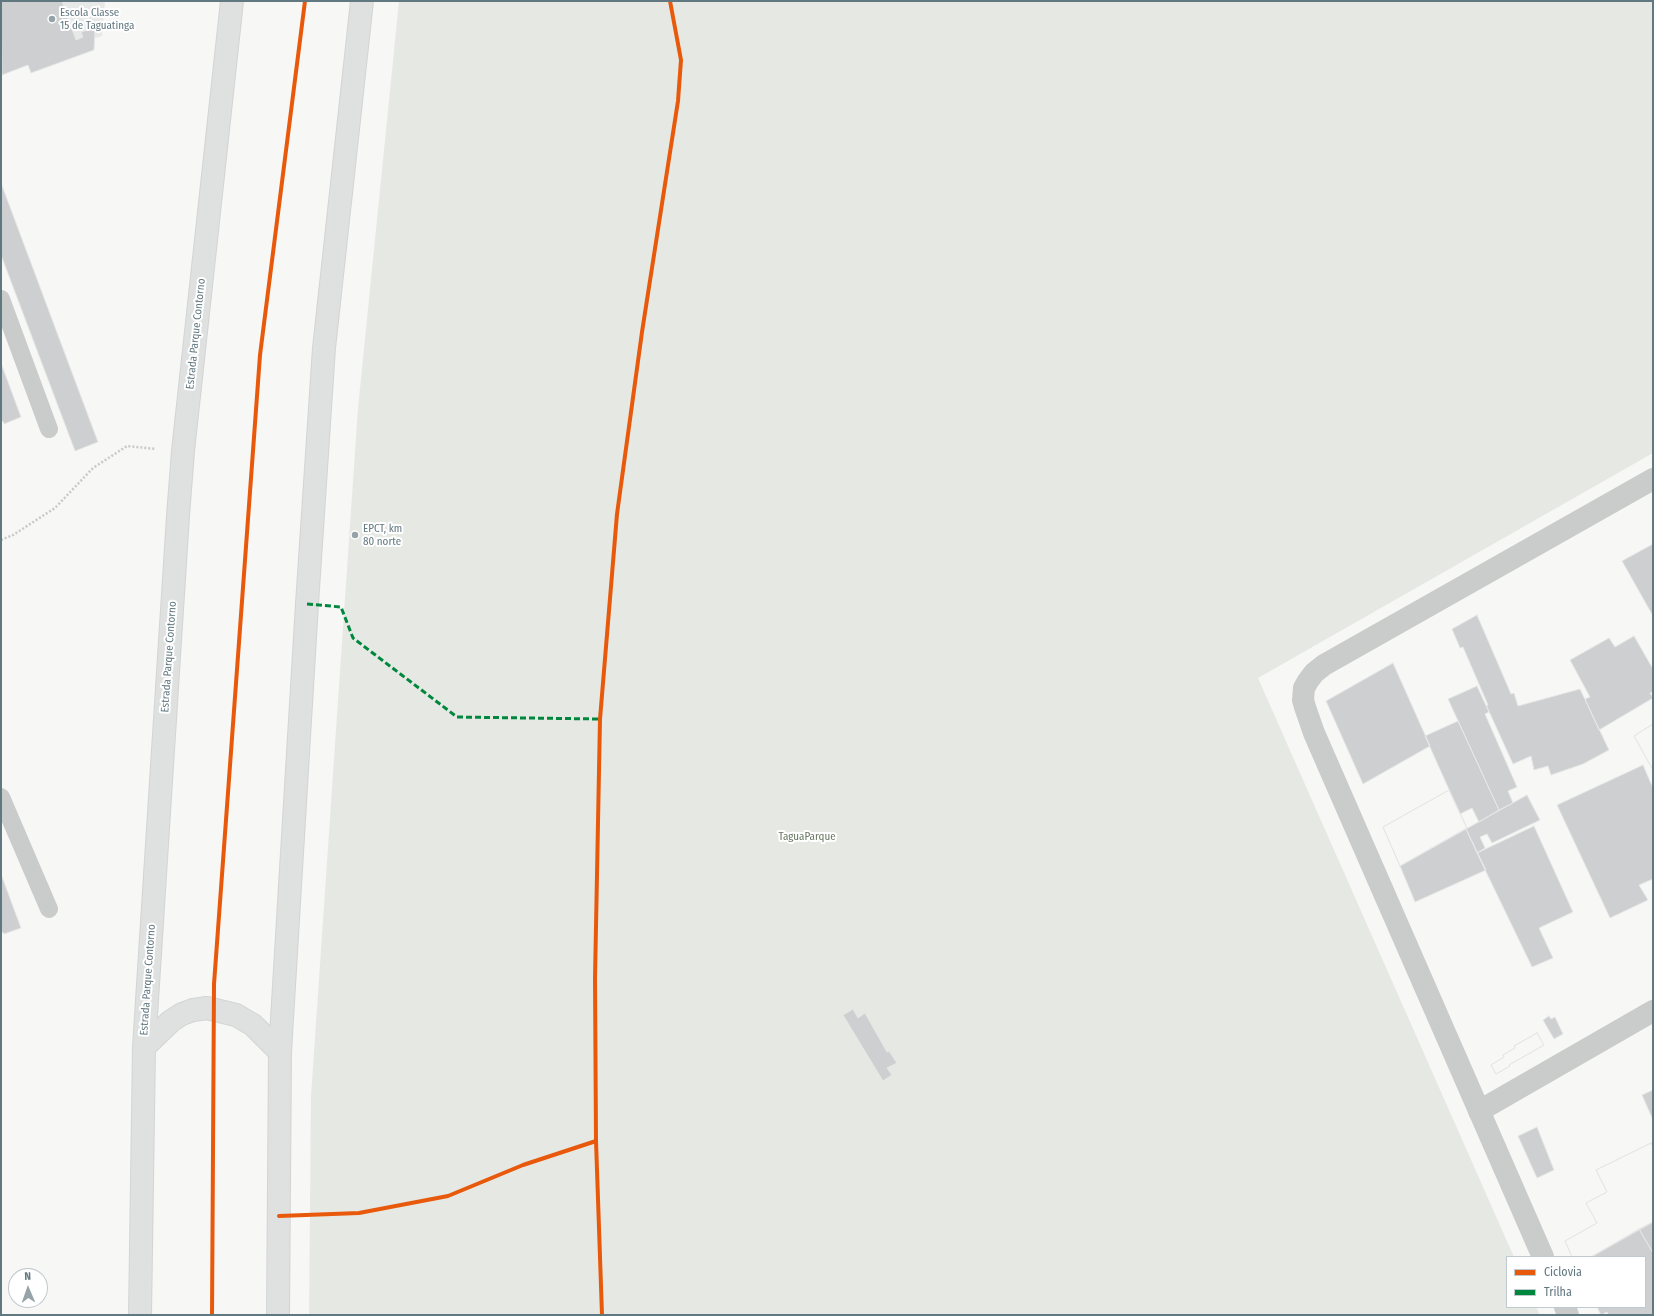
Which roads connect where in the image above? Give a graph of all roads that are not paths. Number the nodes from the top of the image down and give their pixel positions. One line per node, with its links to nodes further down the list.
1 (232, 1): 9 (highway, Estrada Parque Contorno)
2 (362, 1): 10 (highway)
3 (1, 300): 4 (lane)
4 (49, 429)
5 (1653, 479): 11 (street)
6 (1, 797): 7 (lane)
7 (49, 909)
8 (1653, 1011): 11 (street)
9 (144, 1047): 10 (highway); 13 (highway, Estrada Parque Contorno)
10 (280, 1052): 14 (highway)
11 (1479, 1111): 12 (street)
12 (1543, 1256)
13 (140, 1315)
14 (278, 1315)

